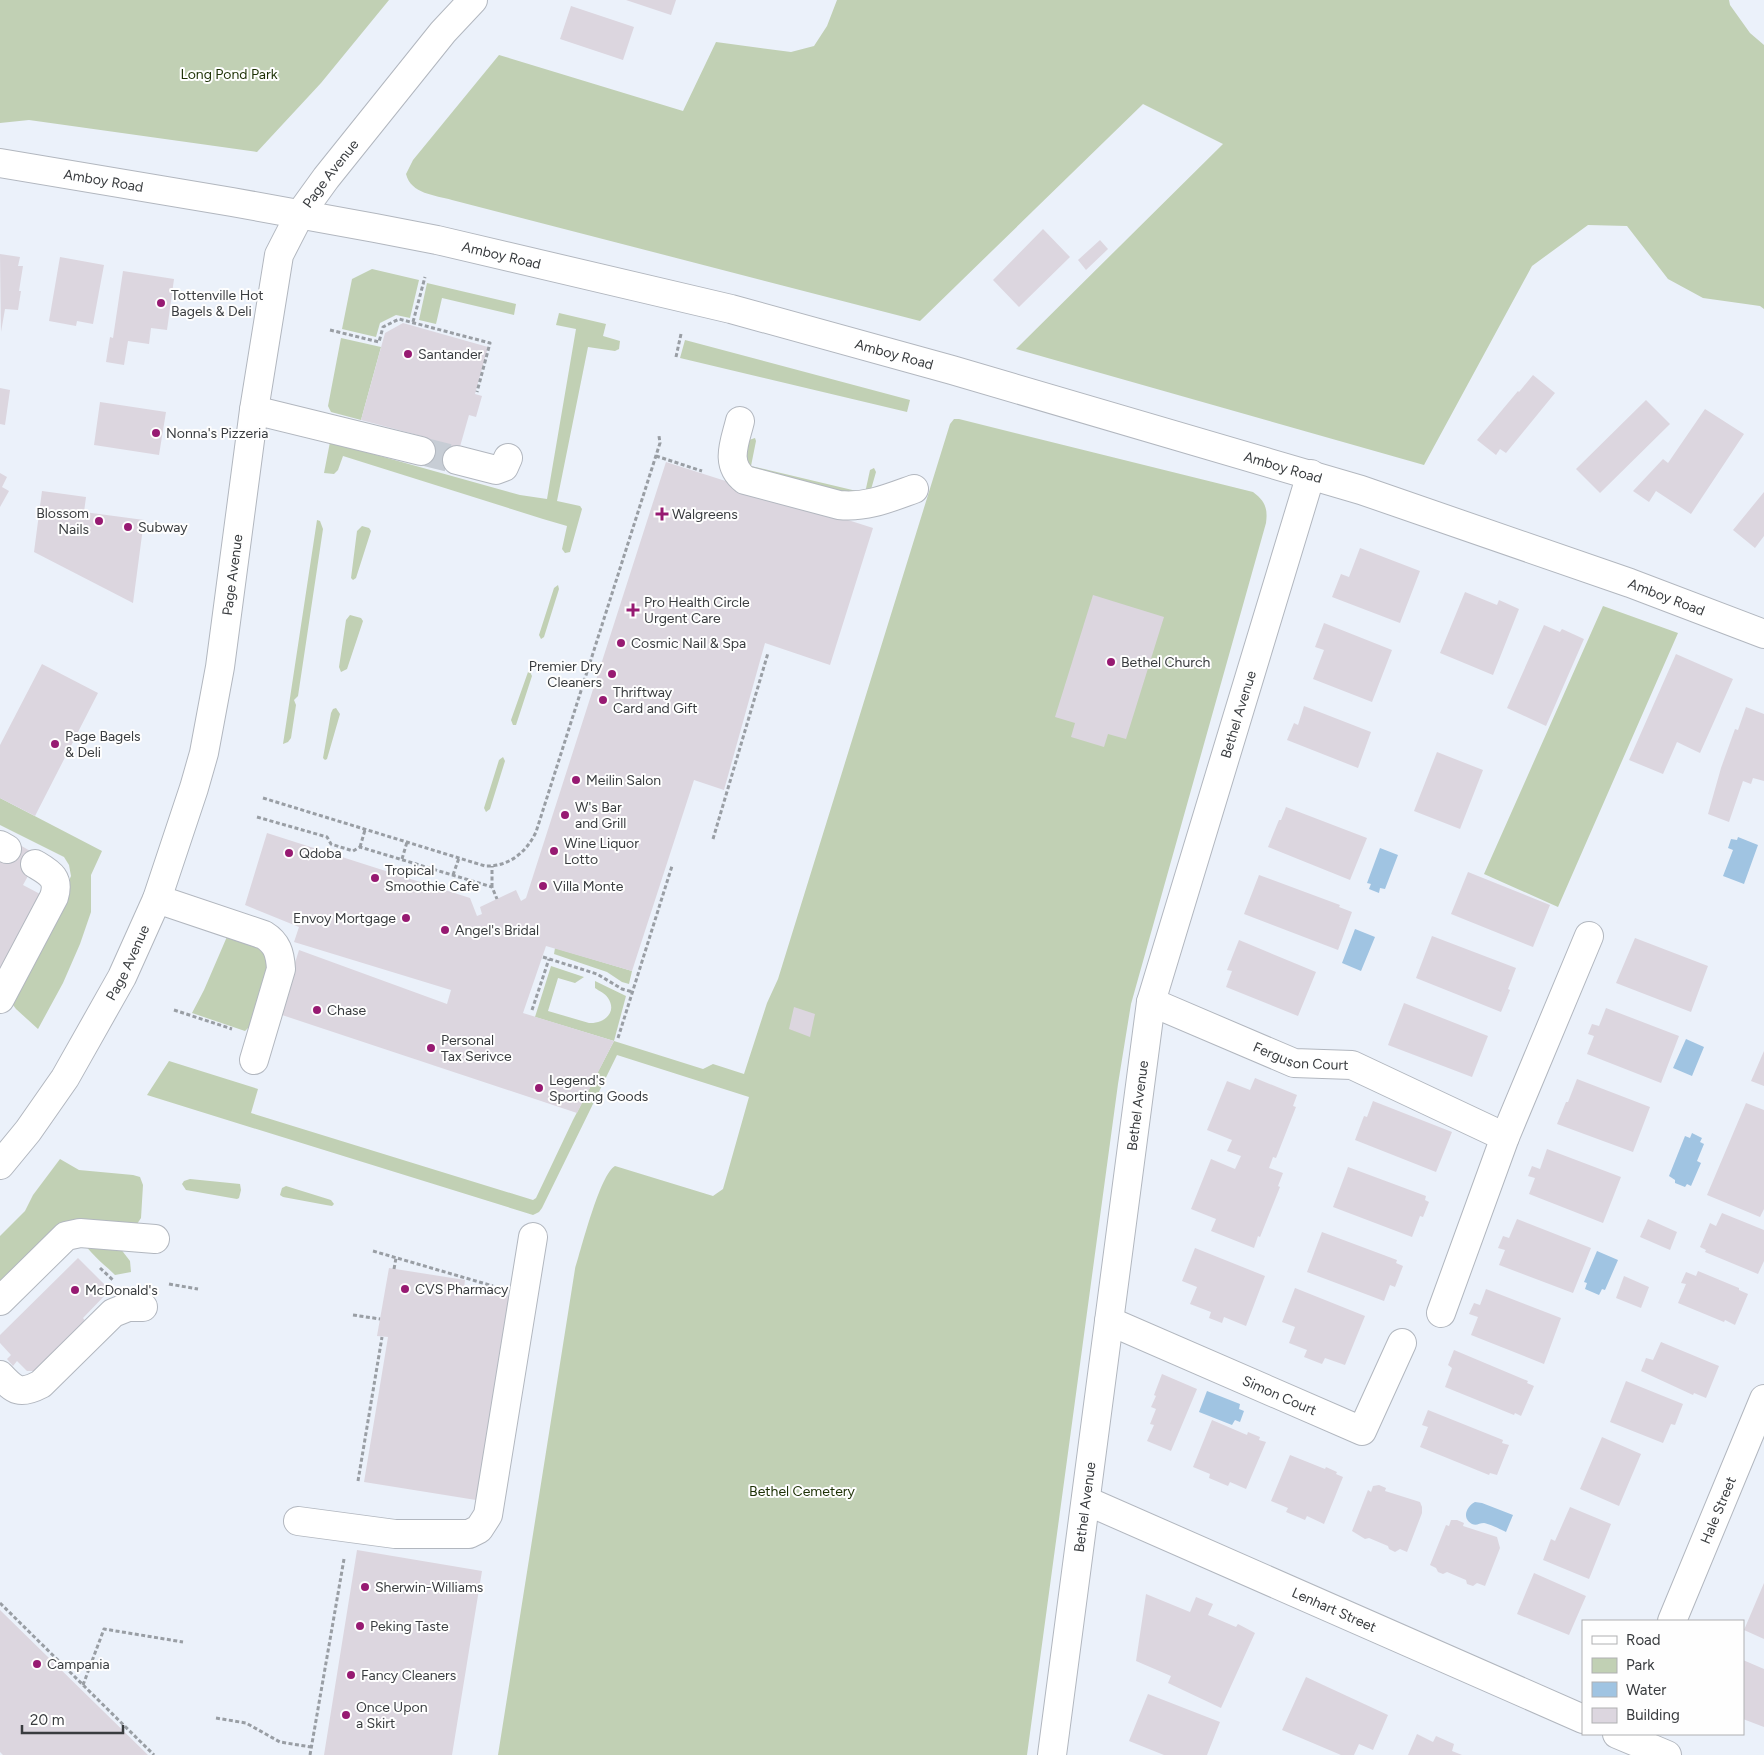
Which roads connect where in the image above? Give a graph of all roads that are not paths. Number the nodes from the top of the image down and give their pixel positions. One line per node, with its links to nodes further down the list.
1 (473, 0): 3 (street, Page Avenue)
2 (0, 163): 3 (street, Amboy Road)
3 (300, 214): 4 (street, Page Avenue); 9 (street, Amboy Road)
4 (254, 410): 6 (street); 13 (street, Page Avenue)
5 (740, 421): 10 (street)
6 (421, 451)
7 (508, 458): 8 (street)
8 (457, 460)
9 (1311, 474): 11 (street, Amboy Road); 16 (street, Bethel Avenue)
10 (914, 489)
11 (1764, 634)
12 (34, 864): 15 (street)
13 (157, 899): 17 (street); 19 (street, Page Avenue)
14 (1589, 936): 18 (street)
15 (0, 999)
16 (1151, 1002): 18 (street, Ferguson Court); 25 (street, Bethel Avenue)
17 (254, 1060)
18 (1505, 1137): 24 (street)
19 (0, 1164)
20 (533, 1237): 30 (street)
21 (155, 1239): 22 (street)
22 (0, 1302)
23 (143, 1307): 27 (street)
24 (1441, 1313)
25 (1109, 1321): 26 (street, Simon Court); 29 (street, Bethel Avenue)
26 (1402, 1344)
27 (0, 1375)
28 (1764, 1399): 31 (street, Hale Street)
29 (1086, 1501): 32 (street, Lenhart Street); 34 (street, Bethel Avenue)
30 (298, 1521)
31 (1672, 1620)
32 (1582, 1718)
33 (1622, 1735): 35 (street)
34 (1052, 1755)
35 (1667, 1755)

